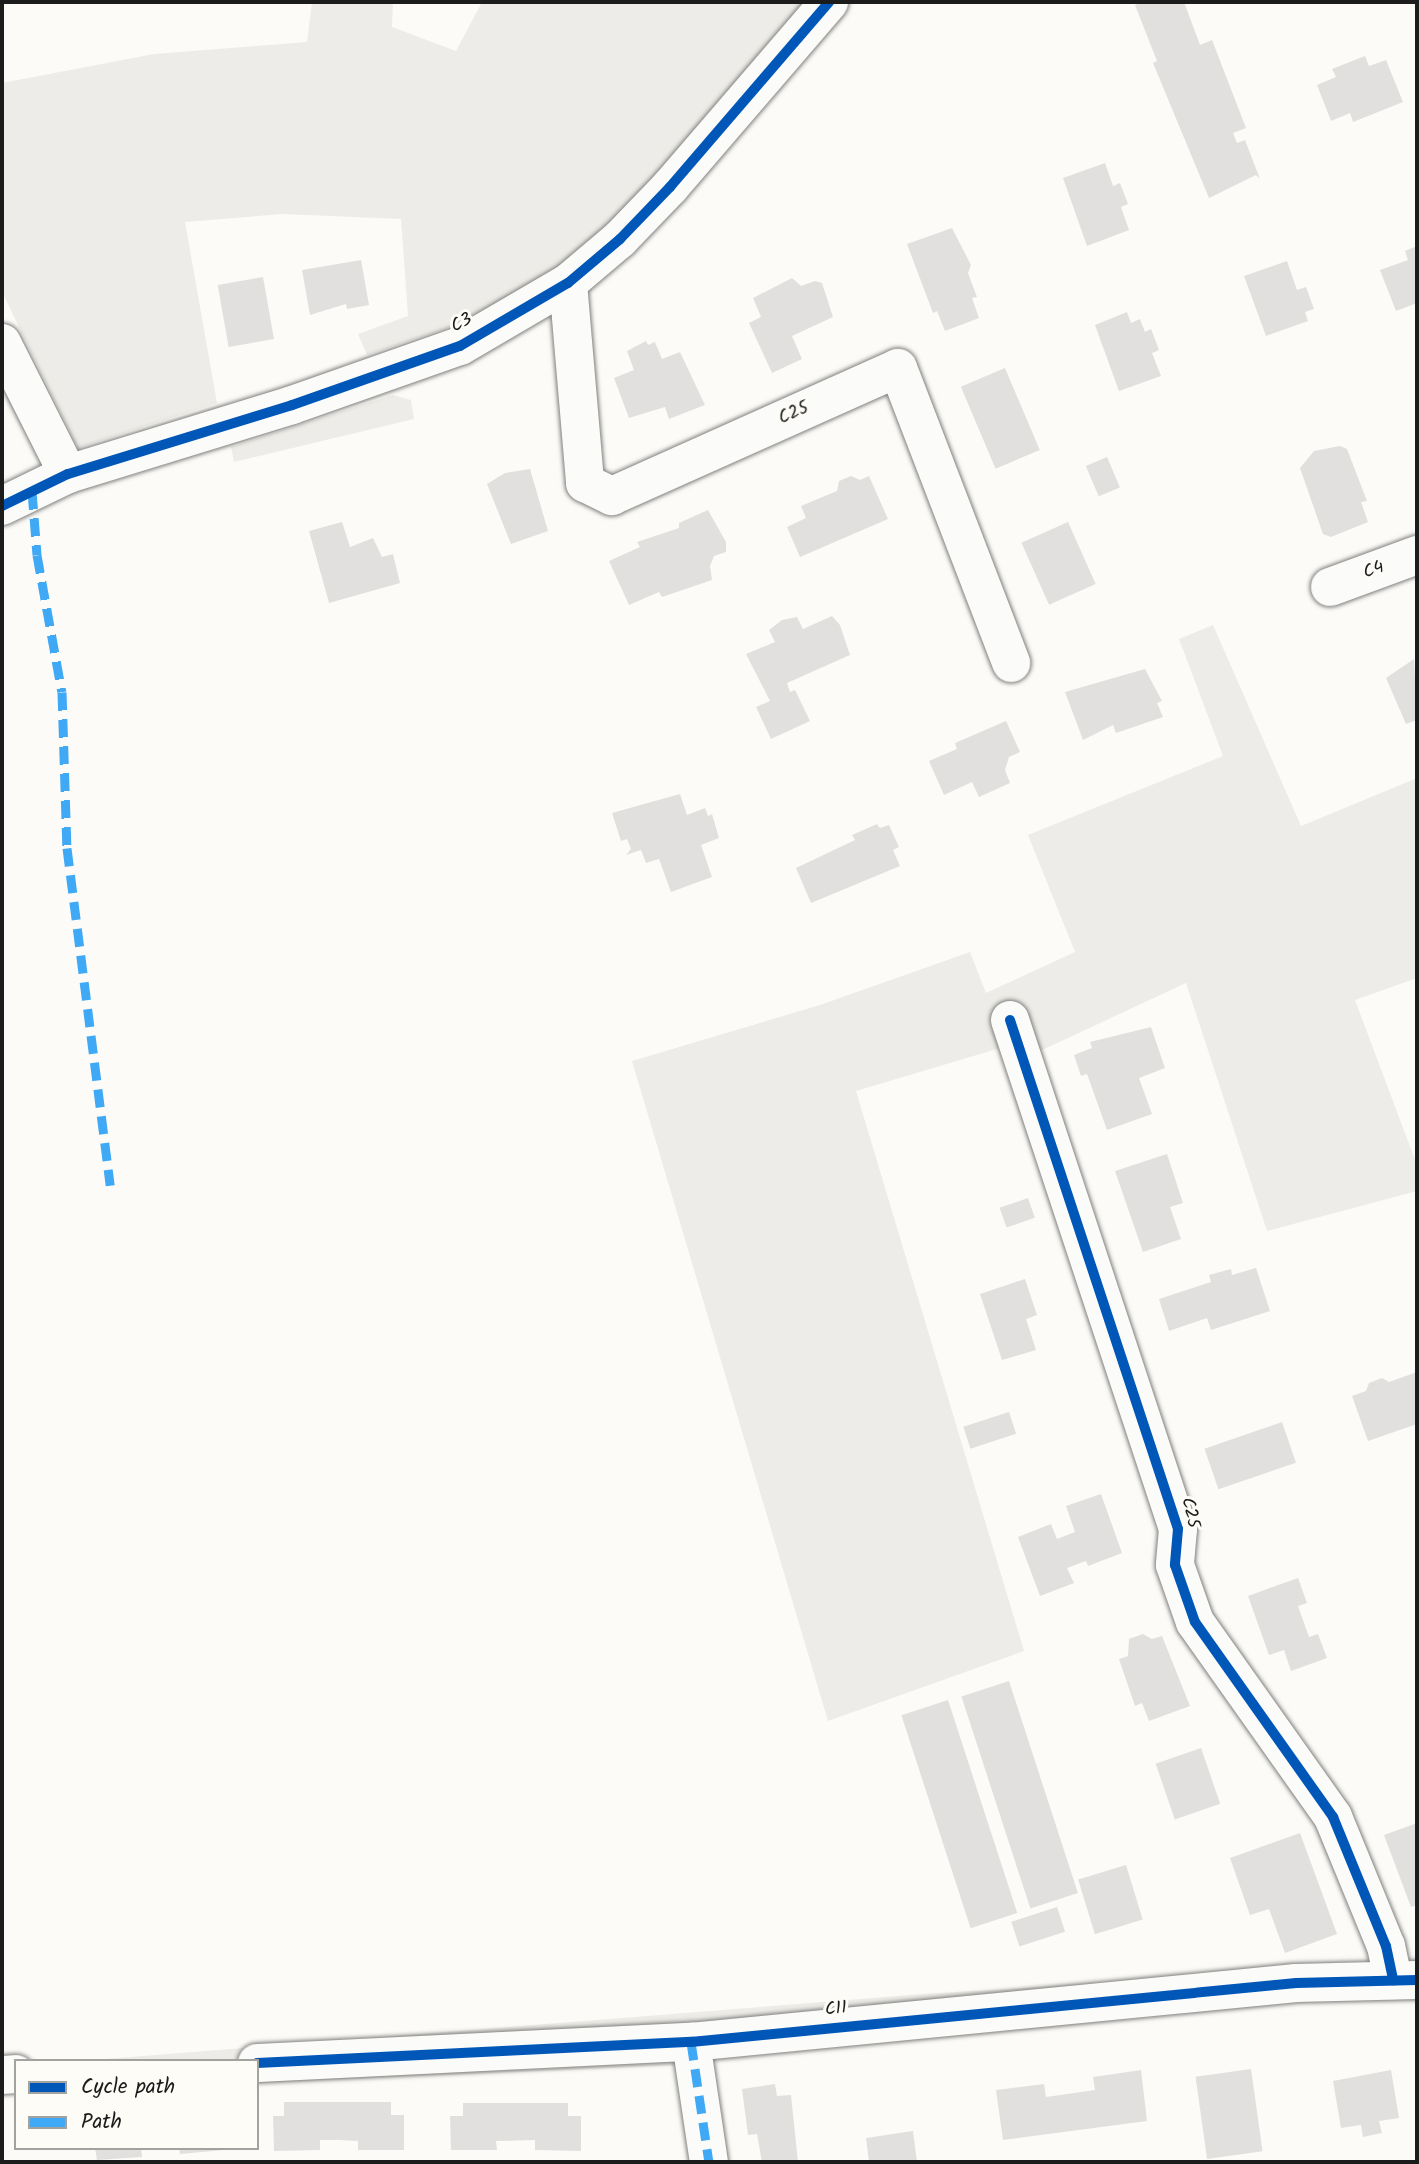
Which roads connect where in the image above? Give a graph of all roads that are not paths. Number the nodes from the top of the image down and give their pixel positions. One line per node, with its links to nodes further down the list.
1 (829, 2): 2 (street, C3)
2 (568, 283): 4 (street, C3); 8 (street, C25)
3 (2, 343): 4 (street)
4 (68, 474): 5 (street, C3)
5 (2, 506)
6 (1417, 555): 7 (street, C4)
7 (1330, 587)
8 (1011, 663)
9 (1010, 1020): 10 (street, C25)
10 (1405, 1980): 11 (street, C11)
11 (691, 2042): 12 (street, C11); 13 (street)
12 (259, 2063)
13 (709, 2162)

